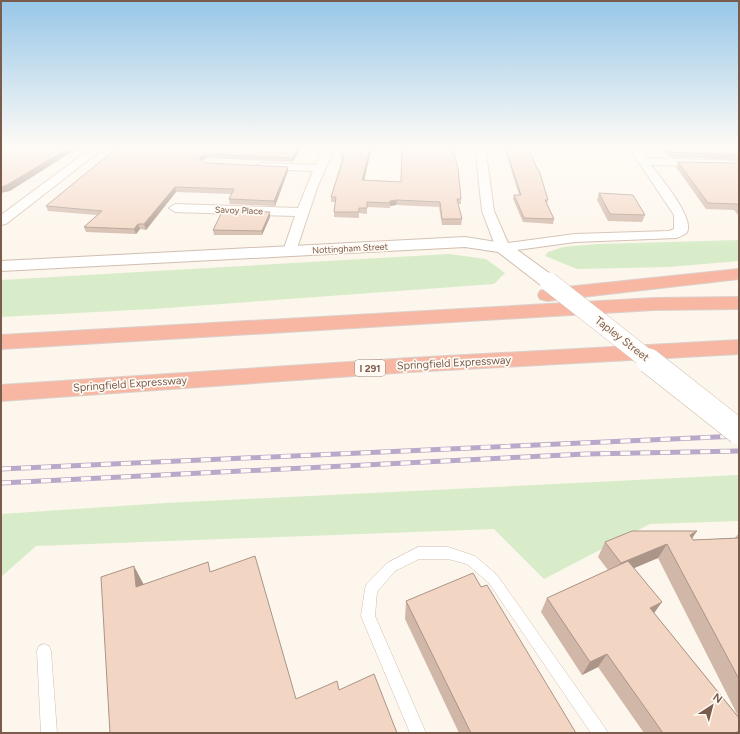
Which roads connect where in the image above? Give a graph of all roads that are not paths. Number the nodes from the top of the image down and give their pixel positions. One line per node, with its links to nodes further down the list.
1 (55, 180): 7 (street)
2 (315, 180): 6 (street)
3 (484, 180): 8 (street)
4 (657, 180): 8 (street, Nottingham Street)
5 (174, 208): 6 (street, Savoy Place)
6 (303, 212): 9 (street)
7 (1, 221)
8 (503, 248): 9 (street, Nottingham Street); 19 (street, Tapley Street, bridge)
9 (290, 251): 10 (street, Nottingham Street)
10 (1, 266)
11 (739, 274): 13 (highway)
12 (739, 303): 13 (highway)
13 (379, 319): 14 (highway)
14 (1, 342)
15 (739, 347): 16 (highway, Springfield Expressway / I 291)
16 (511, 360): 17 (highway); 18 (highway, Springfield Expressway / I 291)
17 (739, 363)
18 (1, 393)
19 (739, 432)
20 (44, 651): 21 (lane)
21 (49, 733)
22 (418, 733): 23 (lane)
23 (600, 733)

